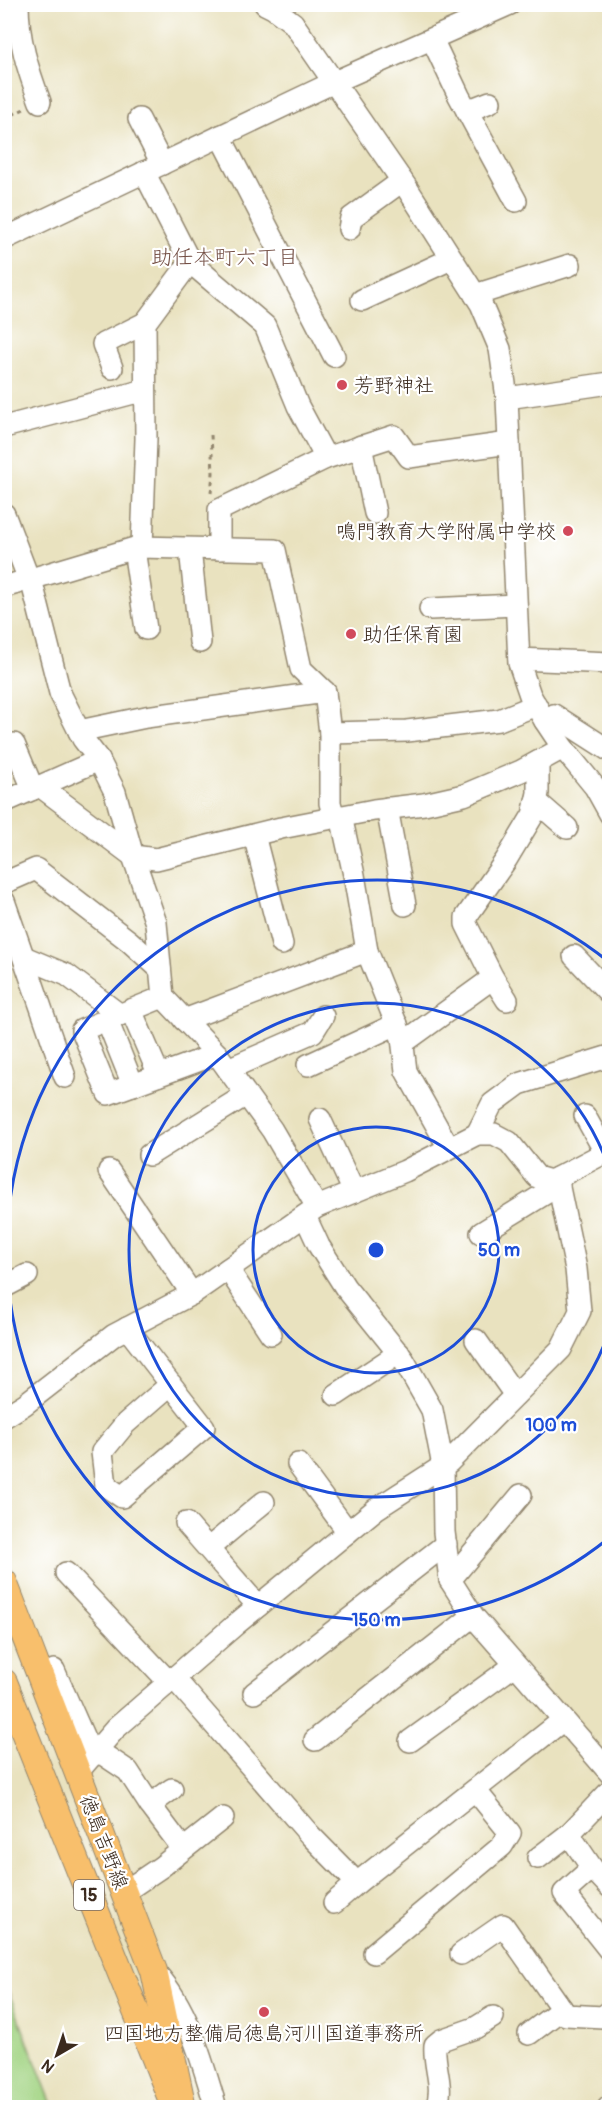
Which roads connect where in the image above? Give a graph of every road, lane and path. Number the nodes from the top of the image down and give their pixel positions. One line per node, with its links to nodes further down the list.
1 (18, 4): 7 (street)
2 (265, 4): 4 (street)
3 (510, 4): 5 (street)
4 (290, 14): 6 (street)
5 (432, 39): 6 (street); 9 (street)
6 (332, 83): 11 (street); 13 (street)
7 (40, 102)
8 (490, 102): 9 (street)
9 (467, 111): 14 (street)
10 (139, 118): 12 (street)
11 (220, 136): 12 (street); 23 (street)
12 (153, 168): 16 (street); 18 (street)
13 (402, 181): 15 (street); 17 (street)
14 (516, 201)
15 (350, 229)
16 (4, 238)
17 (452, 259): 20 (street); 21 (street)
18 (190, 262): 22 (street); 32 (street)
19 (570, 265): 20 (street)
20 (475, 295): 27 (street)
21 (362, 300)
22 (145, 323): 24 (street); 26 (street)
23 (334, 356)
24 (112, 368)
25 (609, 383): 27 (street)
26 (145, 390): 28 (street); 36 (street)
27 (507, 398): 30 (street)
28 (4, 427)
29 (211, 435): 33 (path)
30 (509, 442): 31 (street); 41 (street)
31 (361, 446): 32 (street); 34 (street)
32 (326, 458): 33 (street)
33 (219, 510): 38 (street)
34 (375, 513)
35 (4, 514): 39 (street)
36 (138, 548): 37 (street); 39 (street); 43 (street)
37 (190, 549): 38 (street); 44 (street)
38 (219, 549): 47 (street)
39 (30, 580): 40 (street); 49 (street)
40 (4, 587)
41 (516, 605): 42 (street); 45 (street)
42 (430, 609)
43 (146, 629)
44 (200, 642)
45 (519, 659): 46 (street); 48 (street)
46 (609, 663)
47 (325, 692): 49 (street); 50 (street)
48 (540, 713): 50 (street); 52 (street); 53 (street)
49 (79, 731): 54 (street)
50 (330, 733): 61 (street)
51 (16, 743): 56 (street)
52 (563, 748): 55 (street); 60 (street)
53 (609, 751)
54 (99, 760): 56 (street); 64 (street)
55 (538, 762): 57 (street); 59 (street)
56 (36, 788): 58 (street); 64 (street)
57 (536, 801): 62 (street); 73 (street)
58 (4, 802)
59 (387, 808): 61 (street); 67 (street)
60 (609, 814)
61 (338, 817): 63 (street); 69 (street)
62 (567, 828)
63 (254, 835): 64 (street); 68 (street)
64 (133, 856): 72 (street)
65 (4, 883): 72 (street)
66 (4, 901): 71 (street)
67 (405, 905)
68 (282, 944)
69 (367, 951): 79 (street); 80 (street)
70 (574, 956): 74 (street)
71 (24, 957): 77 (street); 85 (street)
72 (160, 969): 75 (street)
73 (493, 978): 76 (street); 80 (street)
74 (609, 994)
75 (163, 997): 77 (street); 79 (street)
76 (507, 1000)
77 (119, 1015): 84 (street); 84 (street)
78 (323, 1016): 82 (street)
79 (184, 1020): 82 (street)
80 (400, 1033): 83 (street); 90 (street)
81 (609, 1056): 89 (street)
82 (222, 1062): 84 (street); 86 (street)
83 (308, 1065)
84 (159, 1075)
85 (65, 1077)
86 (246, 1095): 92 (street); 96 (street)
87 (585, 1116): 91 (street)
88 (320, 1119): 95 (street)
89 (477, 1134): 90 (street); 94 (street)
90 (449, 1148): 95 (street)
91 (607, 1151): 94 (street)
92 (149, 1155)
93 (109, 1171): 101 (street)
94 (558, 1182): 97 (street); 108 (street)
95 (354, 1192): 96 (street)
96 (311, 1211): 98 (street); 105 (street)
97 (481, 1233)
98 (228, 1269): 101 (street); 103 (street)
99 (27, 1275): 100 (street)
100 (4, 1287)
101 (192, 1294): 102 (street)
102 (127, 1328): 106 (street); 109 (street)
103 (271, 1334)
104 (476, 1340): 108 (street)
105 (399, 1353): 107 (street); 111 (street)
106 (171, 1384): 106 (street)
107 (336, 1395)
108 (515, 1395): 111 (street)
109 (4, 1417)
110 (298, 1464): 115 (street)
111 (443, 1466): 115 (street); 116 (street)
112 (522, 1495): 119 (street)
113 (264, 1502): 117 (street)
114 (186, 1523): 117 (street)
115 (348, 1532): 121 (street)
116 (446, 1544): 119 (street); 127 (street)
117 (209, 1548): 121 (street)
118 (66, 1573): 125 (street)
119 (450, 1580): 122 (street)
120 (4, 1582): 131 (main road, 徳島吉野線 / 15)
121 (258, 1606): 125 (street)
122 (473, 1616): 123 (street); 129 (street)
123 (515, 1665): 128 (street); 130 (street)
124 (54, 1670): 131 (street)
125 (170, 1679): 131 (street); 142 (street)
126 (4, 1682): 154 (main road, 徳島吉野線 / 15)
127 (254, 1693)
128 (562, 1721): 132 (street); 134 (street)
129 (315, 1740)
130 (410, 1741)
131 (88, 1760): 136 (street); 144 (main road, 徳島吉野線 / 15)
132 (609, 1773)
133 (172, 1789): 136 (street)
134 (476, 1791): 142 (street); 147 (street)
135 (609, 1791): 138 (street)
136 (150, 1805): 139 (street)
137 (223, 1818): 139 (street)
138 (568, 1834): 140 (street); 141 (street)
139 (183, 1849): 144 (street)
140 (538, 1858)
141 (592, 1868): 143 (street); 146 (street)
142 (357, 1884): 145 (street)
143 (609, 1887)
144 (124, 1892): 149 (main road, 徳島吉野線 / 15)
145 (334, 1903)
146 (609, 1951)
147 (374, 1953)
148 (473, 1954): 150 (street)
149 (154, 1971): 155 (main road, 徳島吉野線 / 15); 156 (street)
150 (562, 2009): 151 (street); 153 (street)
151 (609, 2011)
152 (493, 2017): 157 (street)
153 (529, 2034)
154 (174, 2108)
155 (183, 2108)
156 (216, 2108)
157 (436, 2108)

